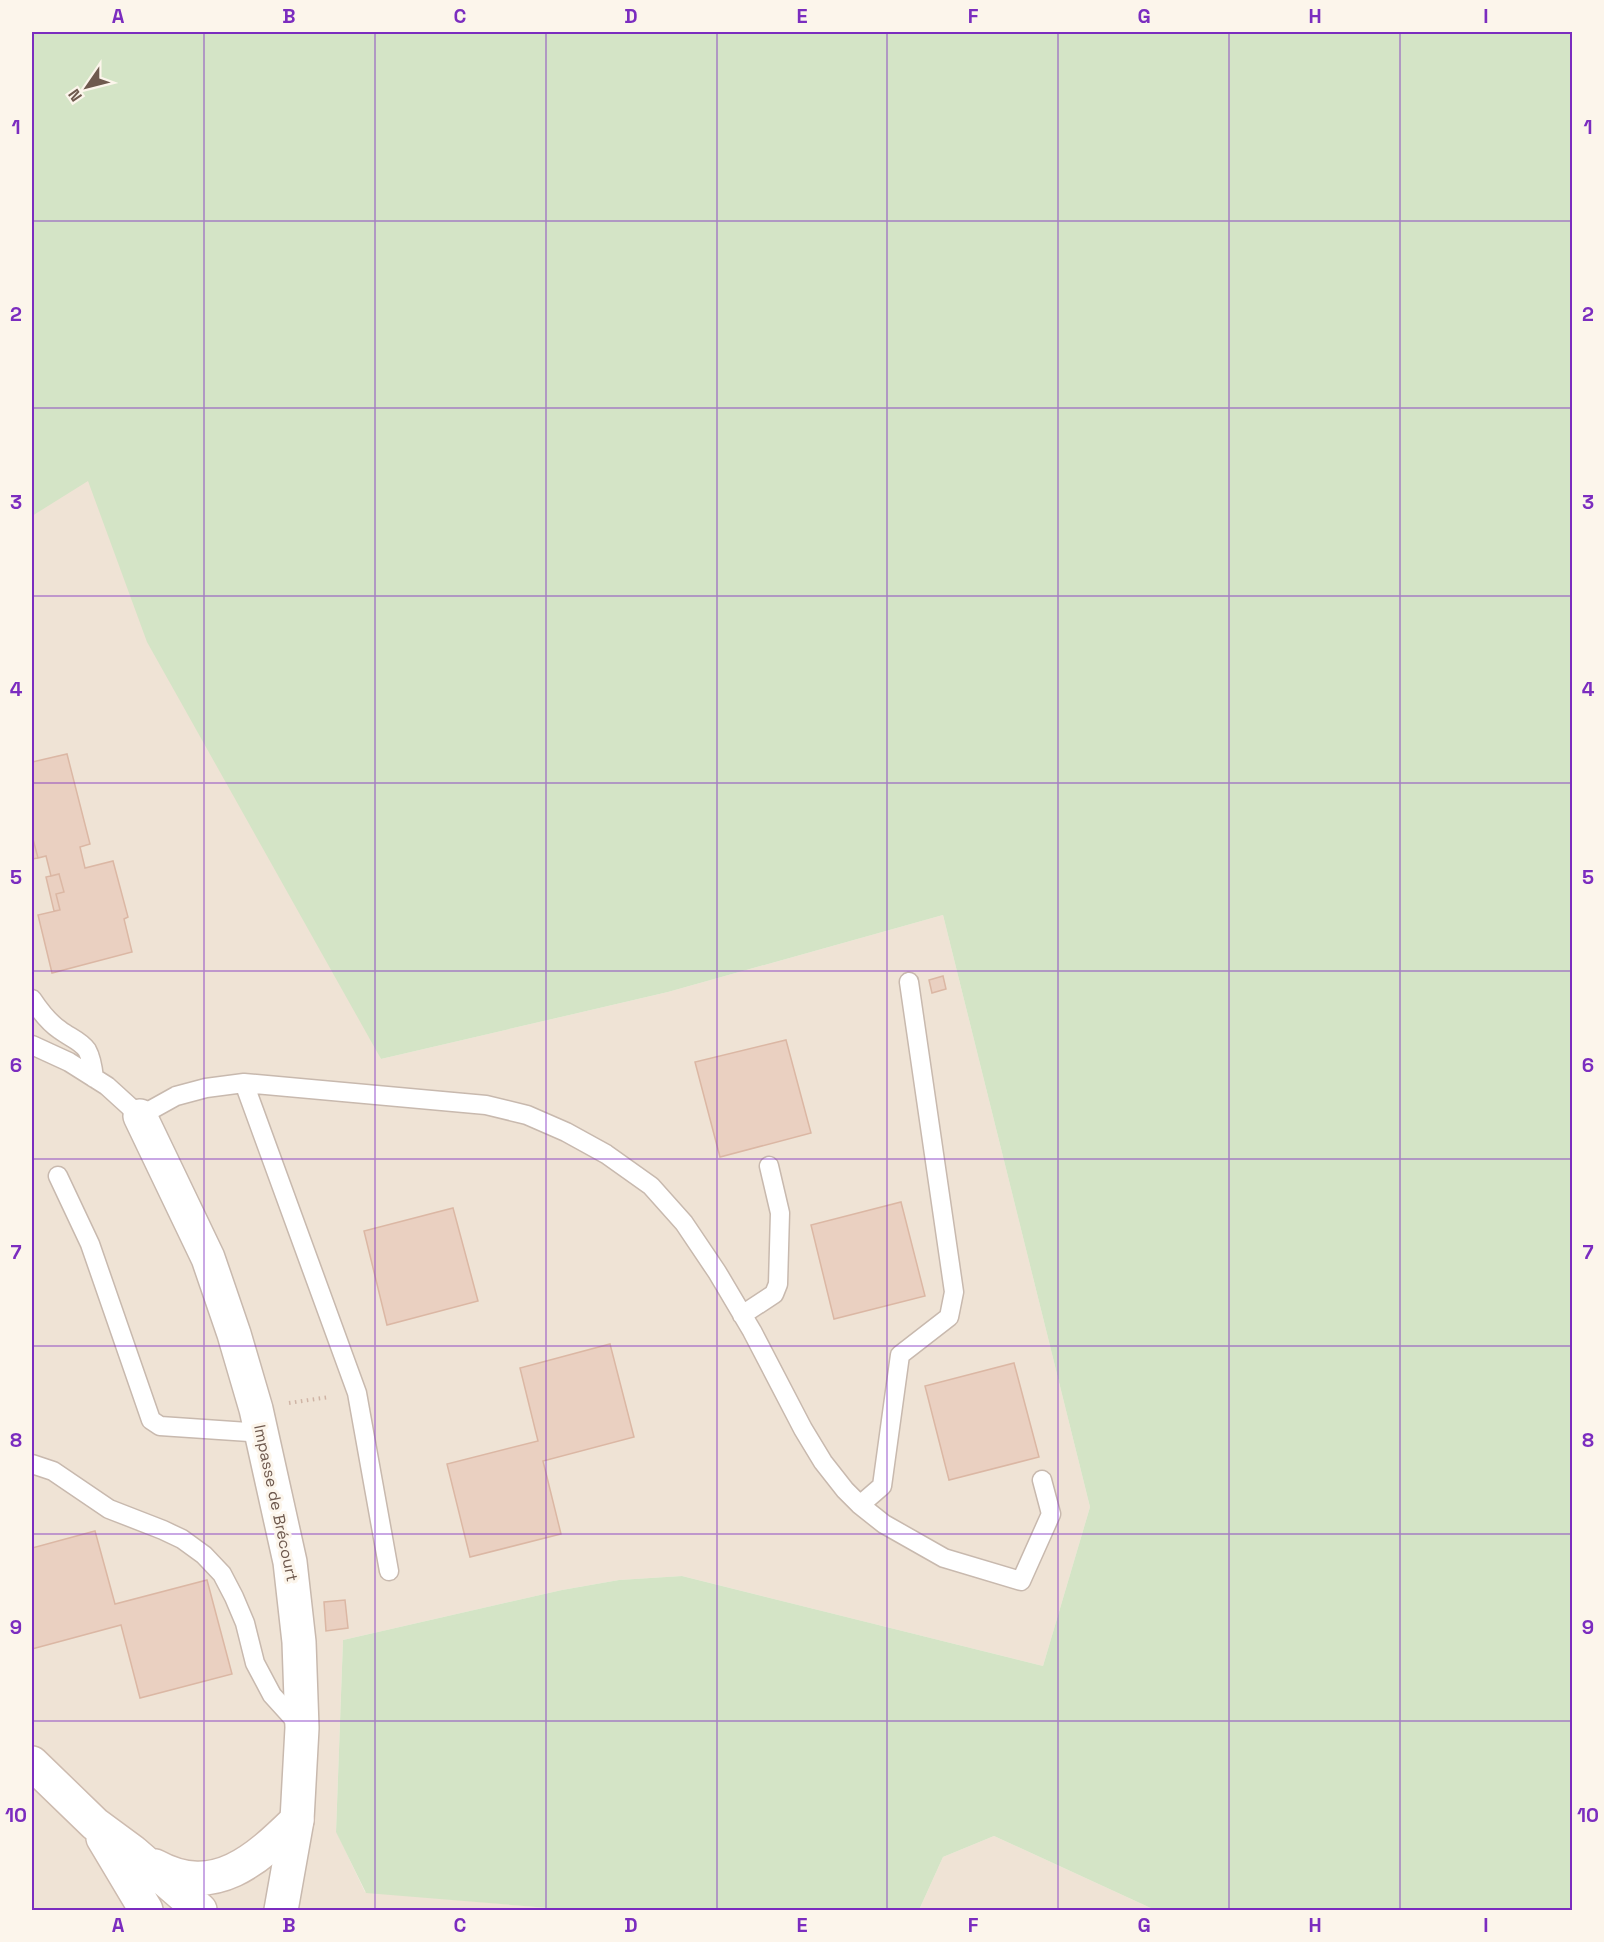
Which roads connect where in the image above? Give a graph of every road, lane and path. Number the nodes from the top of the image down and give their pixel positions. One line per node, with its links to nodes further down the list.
1 (909, 982): 14 (lane)
2 (32, 999): 4 (lane)
3 (32, 1045): 4 (lane)
4 (94, 1078): 6 (lane)
5 (244, 1083): 6 (lane); 9 (lane); 10 (lane)
6 (140, 1116): 11 (street, Impasse de Brécourt)
7 (769, 1166): 9 (lane)
8 (58, 1176): 11 (lane)
9 (742, 1315): 14 (lane)
10 (357, 1393): 11 (path); 15 (lane)
11 (259, 1421): 16 (street, Impasse de Brécourt)
12 (32, 1464): 16 (lane)
13 (1042, 1480): 14 (lane)
14 (860, 1505)
15 (389, 1572)
16 (302, 1728): 18 (street, Impasse de Brécourt)
17 (32, 1763): 19 (street)
18 (297, 1820): 20 (street); 23 (street, Impasse de Brécourt)
19 (95, 1824): 20 (street); 21 (street)
20 (133, 1852): 22 (street)
21 (146, 1911)
22 (200, 1911)
23 (281, 1911)

